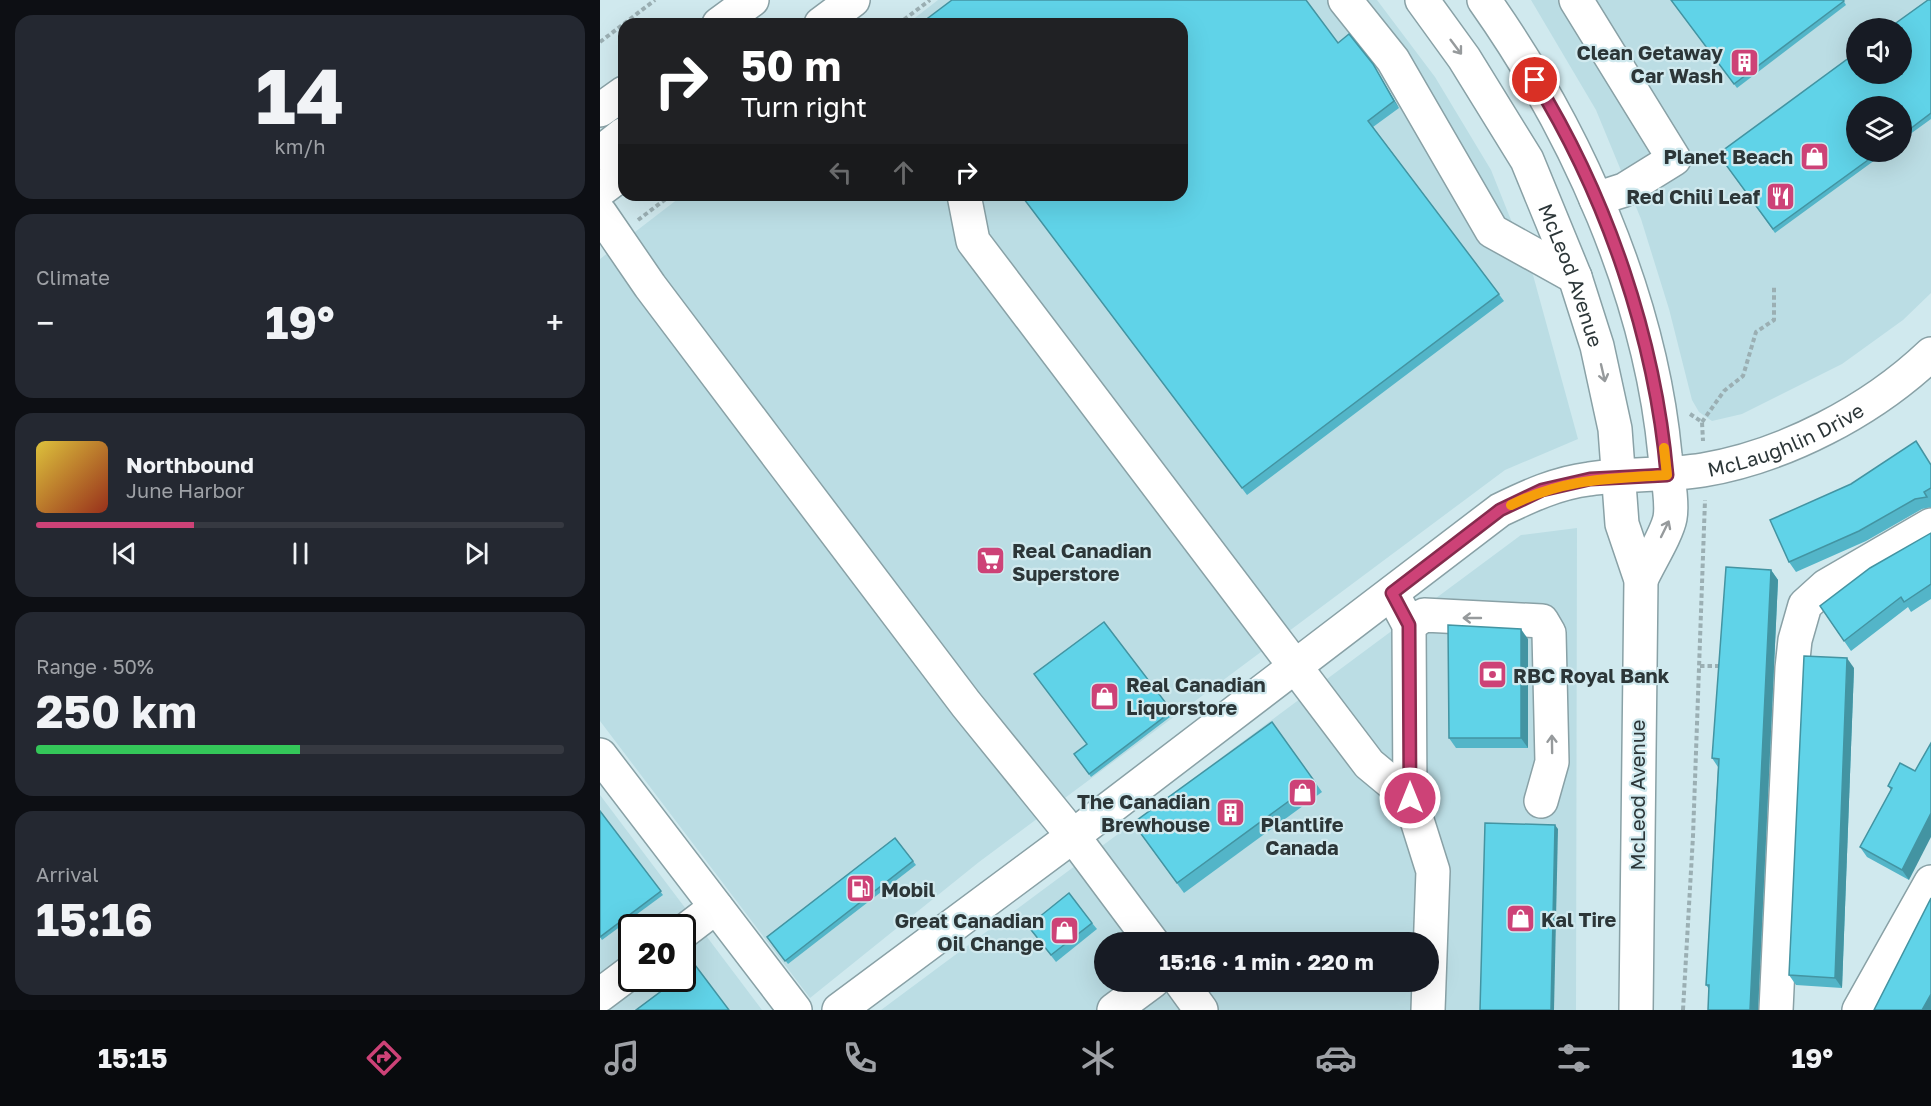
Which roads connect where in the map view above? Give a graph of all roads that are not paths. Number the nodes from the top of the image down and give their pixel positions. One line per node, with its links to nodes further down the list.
1 (752, 0): 8 (street)
2 (768, 0): 9 (street)
3 (1345, 0): 20 (street)
4 (1422, 0): 20 (street, McLeod Avenue, one-way to 20)
5 (1484, 0): 17 (street, McLeod Avenue)
6 (1576, 0): 17 (street)
7 (852, 9): 10 (street)
8 (727, 18)
9 (753, 18)
10 (833, 18)
11 (618, 97): 12 (street)
12 (600, 110)
13 (618, 139): 14 (street)
14 (600, 153)
15 (618, 176): 16 (street)
16 (600, 190)
17 (1596, 199): 22 (street, McLeod Avenue)
18 (965, 201): 28 (street)
19 (600, 213): 32 (street)
20 (1575, 277): 23 (street, McLeod Avenue, one-way to 23)
21 (1928, 366): 22 (street, McLaughlin Drive)
22 (1667, 475): 23 (street, McLaughlin Drive); 25 (street, McLeod Avenue, one-way to 22)
23 (1620, 478): 25 (street, McLeod Avenue); 26 (street, McLaughlin Drive)
24 (1931, 525): 47 (street)
25 (1641, 580): 46 (street, McLeod Avenue)
26 (1392, 593): 27 (street); 28 (street, McLaughlin Drive)
27 (1409, 625): 30 (street); 31 (street, one-way to 27)
28 (1295, 664): 30 (street); 32 (street, McLaughlin Drive)
29 (600, 755): 34 (street)
30 (1410, 798): 45 (street)
31 (1541, 801)
32 (1073, 836): 36 (street); 42 (street, McLaughlin Drive)
33 (1931, 882): 48 (street)
34 (716, 907): 35 (street); 41 (street)
35 (696, 922)
36 (1145, 932)
37 (618, 982): 40 (street)
38 (1138, 992): 43 (street)
39 (1188, 992): 44 (street)
40 (600, 995)
41 (795, 1010)
42 (839, 1010)
43 (1114, 1010)
44 (1201, 1010)
45 (1428, 1010)
46 (1636, 1010)
47 (1776, 1010)
48 (1859, 1010)

